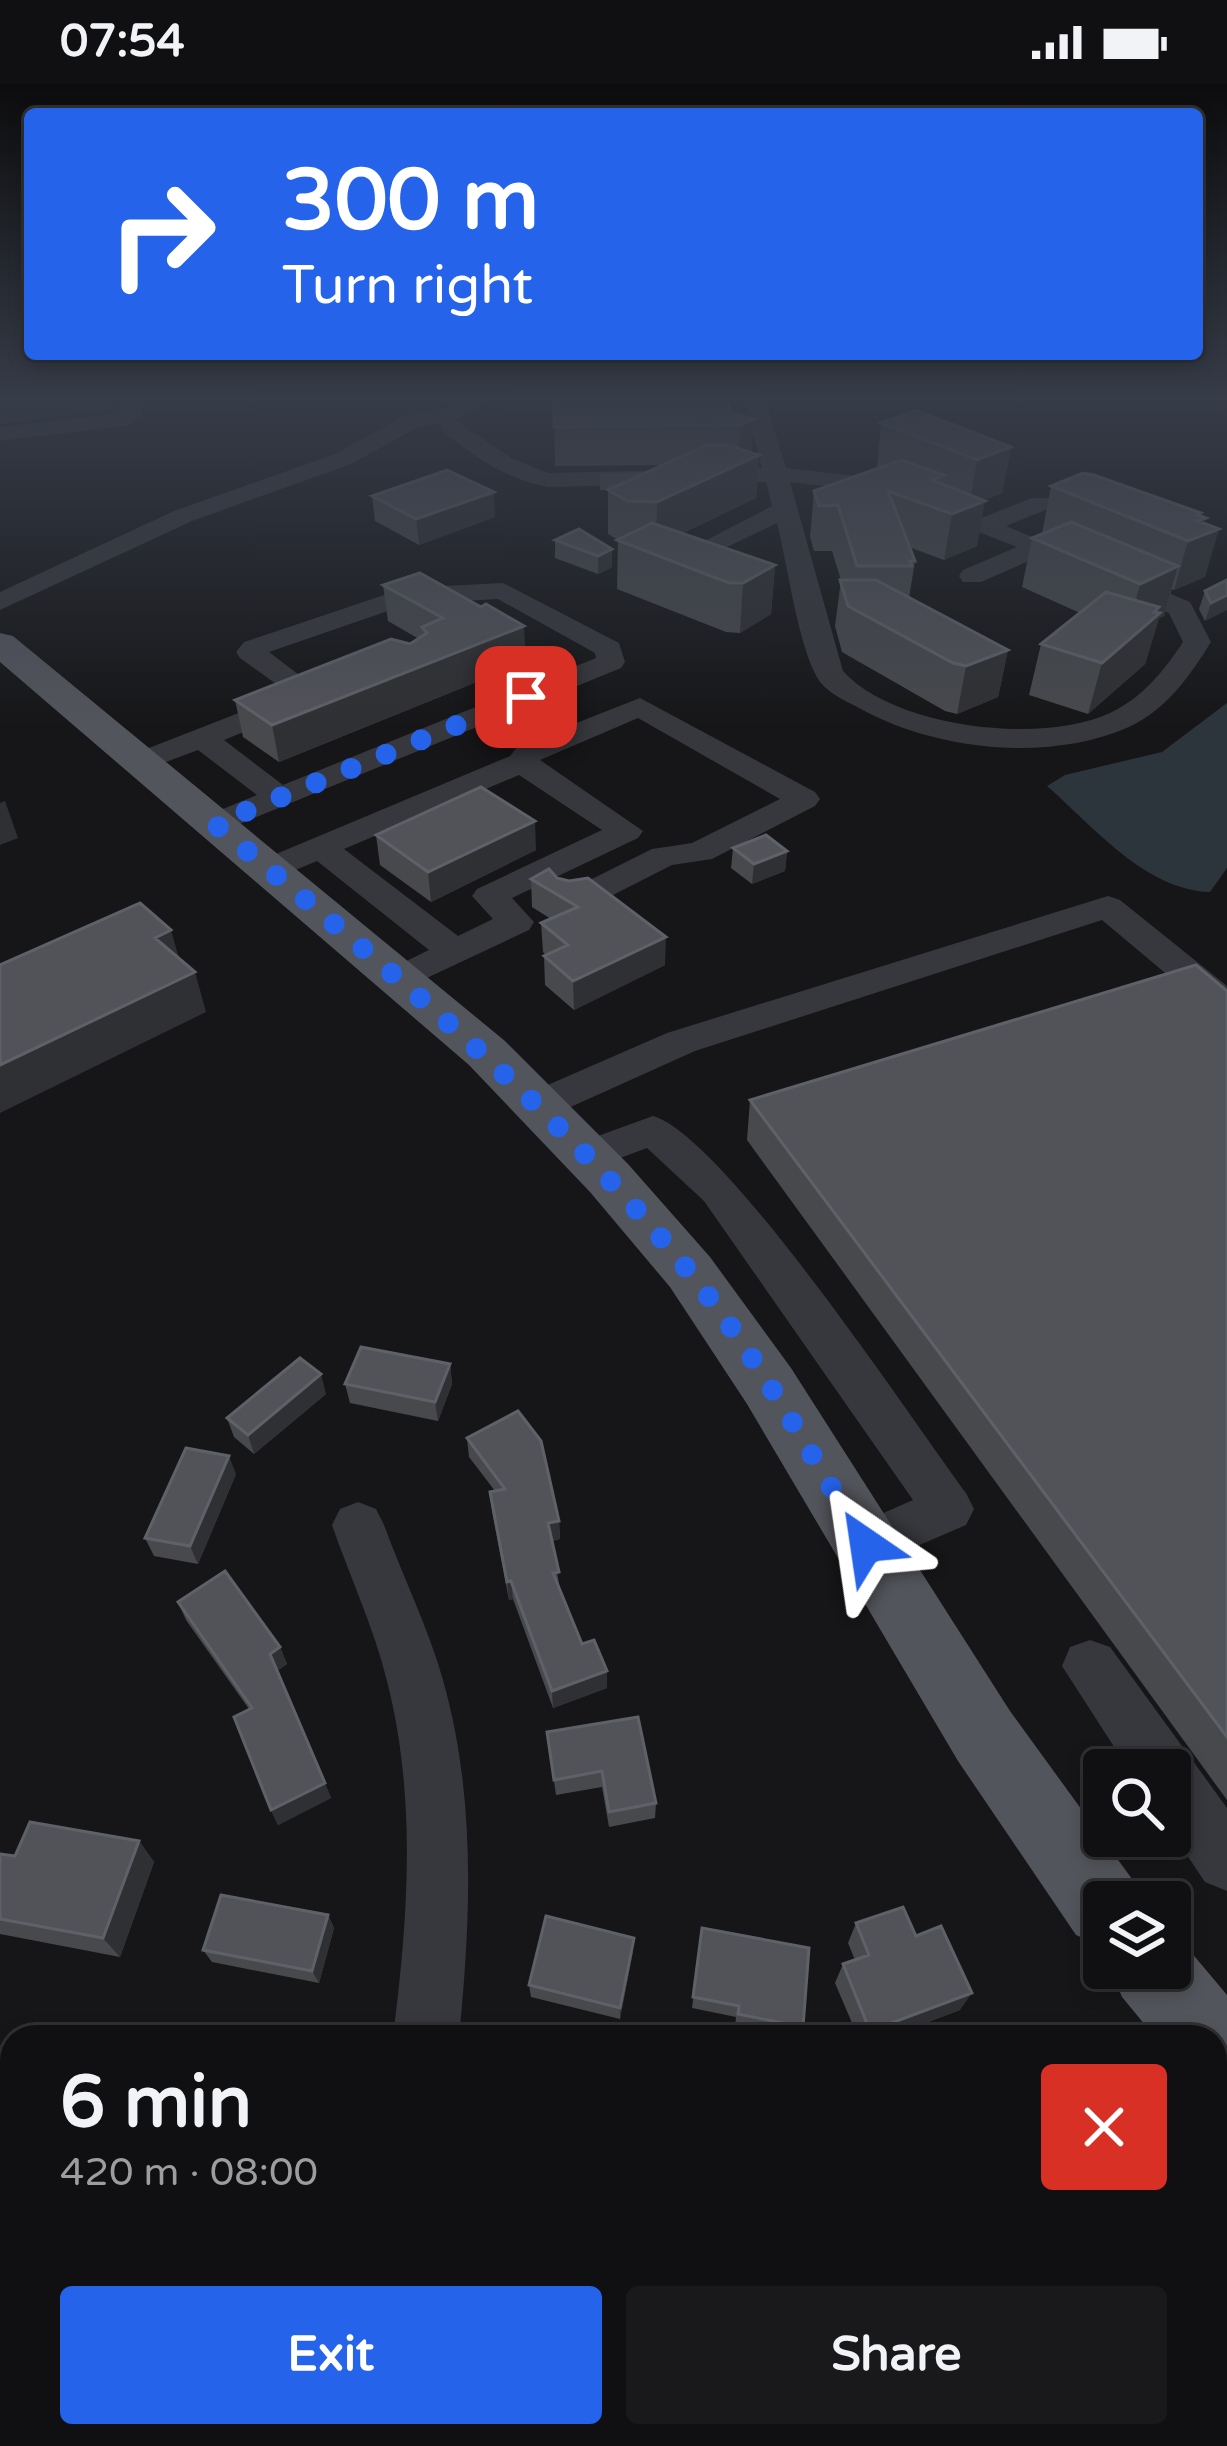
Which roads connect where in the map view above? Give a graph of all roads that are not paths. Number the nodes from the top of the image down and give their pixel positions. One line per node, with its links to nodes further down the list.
1 (210, 506): 10 (street)
2 (935, 506): 5 (street)
3 (1033, 506): 5 (street)
4 (785, 509): 7 (street); 11 (street)
5 (986, 526): 6 (street)
6 (1040, 547): 8 (street); 11 (street)
7 (723, 575)
8 (973, 576)
9 (1209, 589): 11 (street)
10 (0, 602)
11 (1174, 605)
12 (0, 644): 16 (main road)
13 (450, 693): 14 (street)
14 (483, 714): 15 (street); 18 (street)
15 (202, 739): 16 (street); 18 (street)
16 (142, 762): 19 (main road)
17 (521, 763): 20 (street); 21 (street); 22 (street)
18 (280, 798): 19 (street)
19 (215, 824): 23 (main road)
20 (626, 831): 22 (street); 24 (street)
21 (320, 847): 23 (street); 25 (street)
22 (664, 856): 24 (street)
23 (269, 869): 26 (main road)
24 (557, 909): 25 (street)
25 (455, 952): 26 (street)
26 (399, 979): 28 (main road)
27 (1227, 1005): 28 (street)
28 (541, 1104): 29 (main road)
29 (588, 1155): 31 (main road); 31 (street)
30 (358, 1525): 38 (street)
31 (866, 1545): 36 (main road)
32 (1090, 1666): 33 (street)
33 (1148, 1749)
34 (1191, 1809): 35 (street)
35 (1227, 1860)
36 (1086, 1881)
37 (1168, 1989): 39 (main road)
38 (428, 2025)
39 (1198, 2025)

